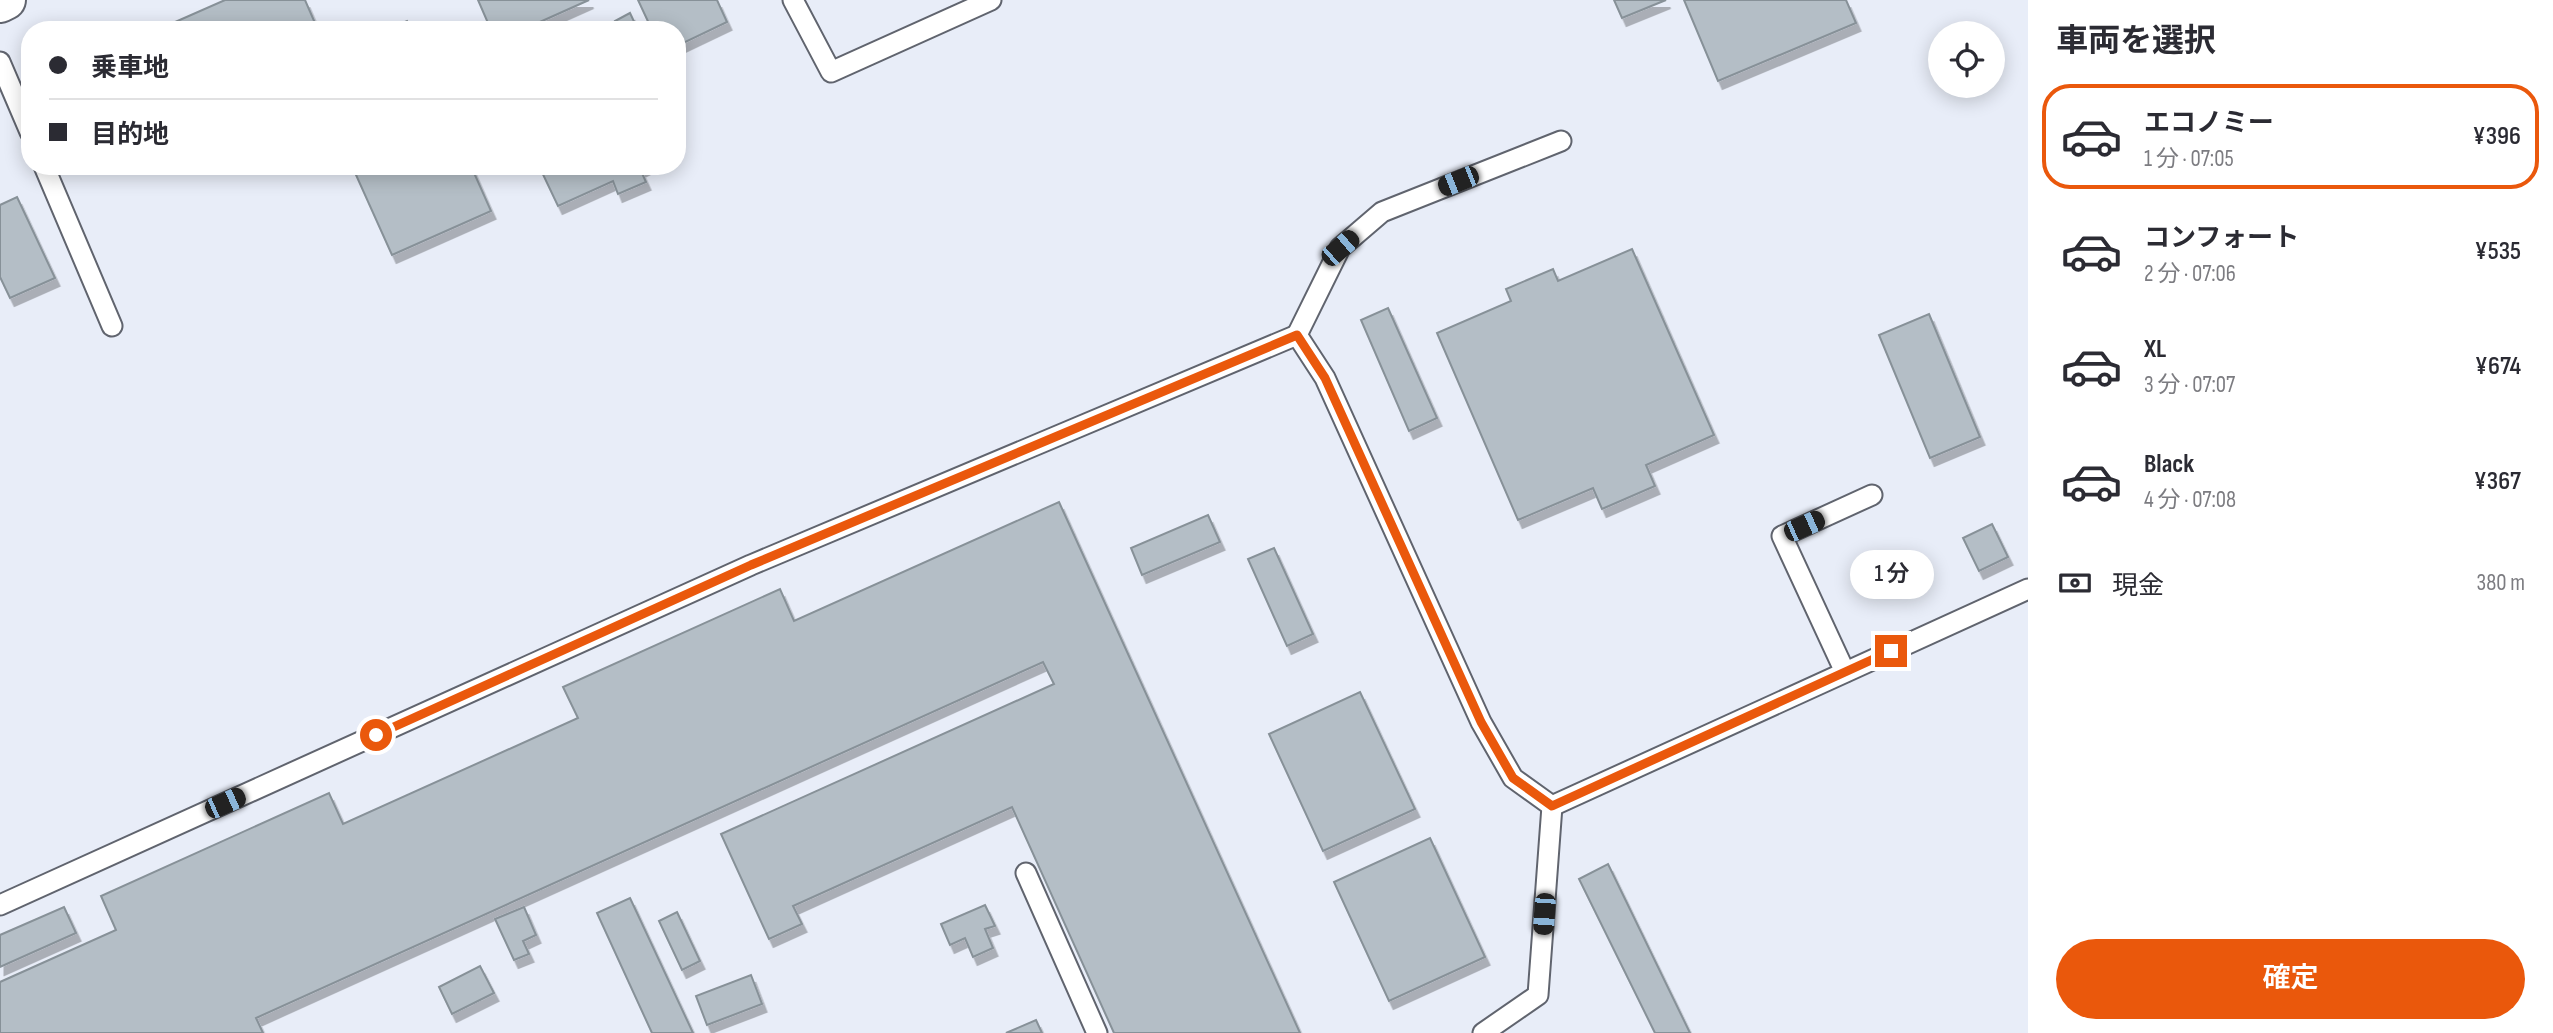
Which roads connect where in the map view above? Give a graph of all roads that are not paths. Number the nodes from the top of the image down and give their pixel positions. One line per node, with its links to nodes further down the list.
1 (6, 0): 4 (street)
2 (793, 0): 3 (lane)
3 (991, 0)
4 (0, 3)
5 (0, 62): 6 (lane)
6 (21, 111)
7 (1561, 141): 10 (lane)
8 (48, 175): 9 (lane)
9 (112, 326)
10 (1297, 335): 14 (lane); 16 (lane)
11 (1872, 495): 13 (lane)
12 (2028, 589): 13 (lane)
13 (1845, 672): 14 (lane)
14 (1552, 806): 18 (lane)
15 (1026, 873): 17 (lane)
16 (0, 905)
17 (1097, 1033)
18 (1483, 1033)

